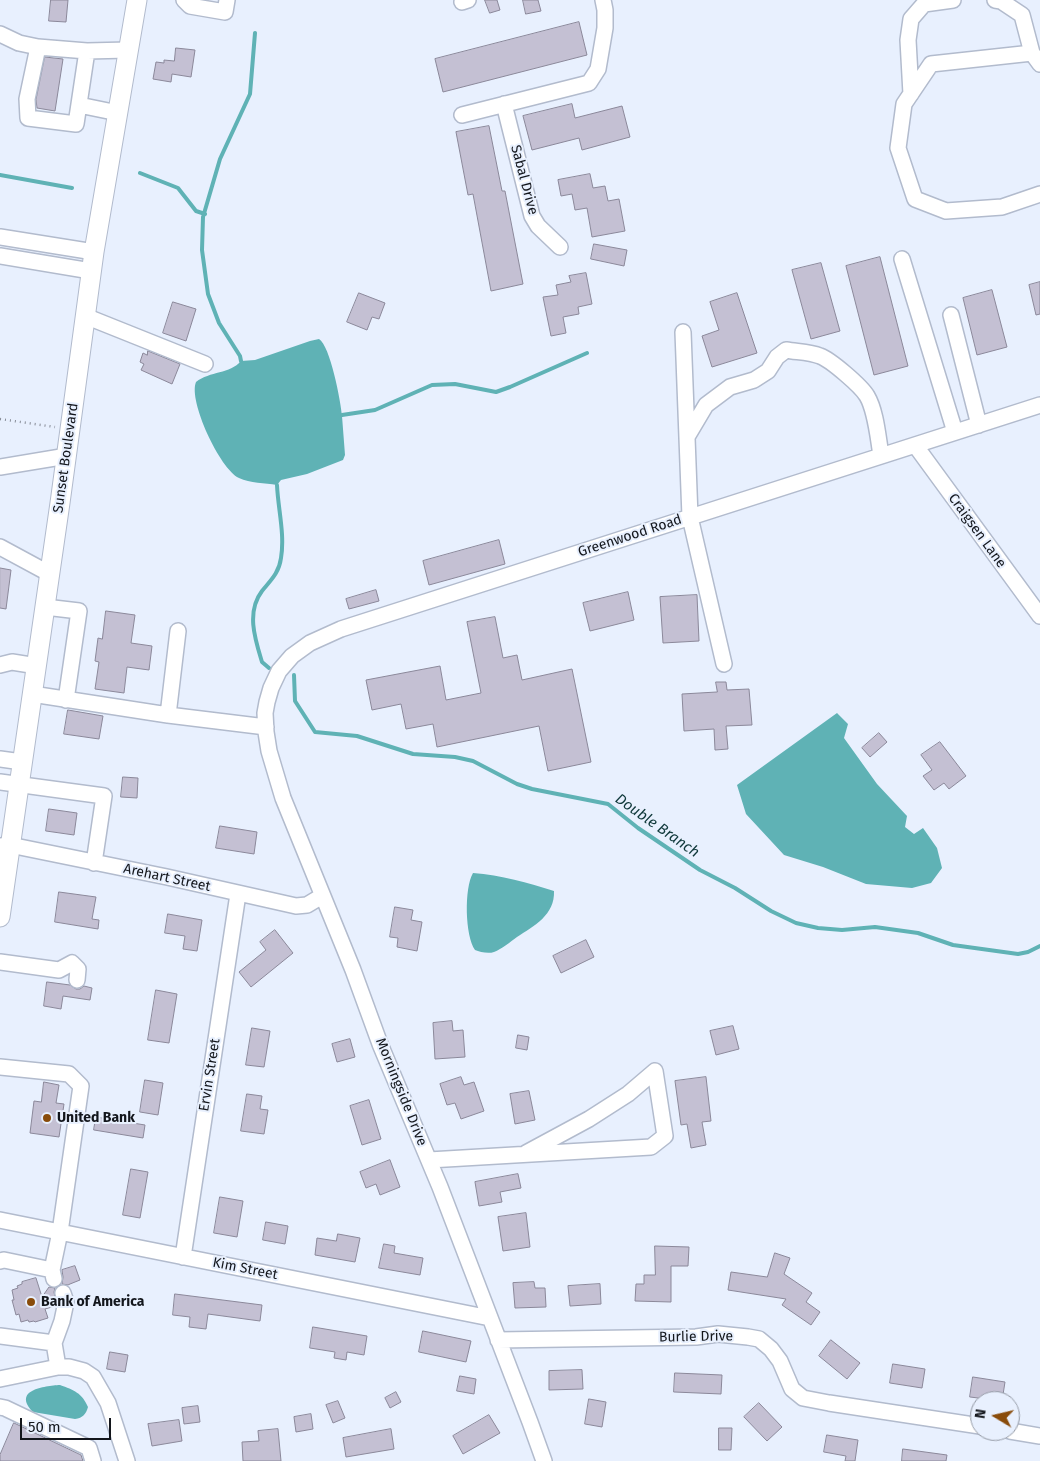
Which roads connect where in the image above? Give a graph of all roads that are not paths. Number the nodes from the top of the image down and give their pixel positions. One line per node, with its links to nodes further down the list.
1 (137, 0): 10 (main road, Sunset Boulevard)
2 (184, 0): 3 (street)
3 (227, 0)
4 (603, 0): 13 (street)
5 (953, 0): 12 (street)
6 (995, 0): 11 (street)
7 (0, 34): 8 (street)
8 (38, 47): 9 (street); 14 (street)
9 (87, 50): 10 (street); 14 (street)
10 (128, 50): 15 (main road, Sunset Boulevard)
11 (1036, 58): 12 (street)
12 (911, 94): 17 (street)
13 (504, 104): 16 (street); 19 (street, Sabal Drive)
14 (79, 105): 15 (street)
15 (118, 113): 20 (main road, Sunset Boulevard)
16 (462, 115)
17 (1040, 194)
18 (0, 237): 20 (street)
19 (560, 247)
20 (94, 252): 23 (main road, Sunset Boulevard)
21 (0, 256): 23 (street)
22 (902, 259): 30 (street)
23 (91, 272): 25 (main road, Sunset Boulevard)
24 (951, 315): 29 (street)
25 (85, 316): 27 (street); 33 (main road, Sunset Boulevard)
26 (683, 332): 31 (street)
27 (205, 364)
28 (1040, 405): 29 (street, Greenwood Road)
29 (978, 425): 30 (street, Greenwood Road)
30 (955, 432): 32 (street, Greenwood Road)
31 (687, 437): 34 (street); 36 (street)
32 (914, 445): 34 (street, Greenwood Road); 40 (street, Craigsen Lane)
33 (67, 456): 35 (street); 38 (main road, Sunset Boulevard)
34 (881, 456): 36 (street, Greenwood Road)
35 (0, 467)
36 (690, 517): 42 (street); 48 (street, Greenwood Road)
37 (0, 547): 38 (street)
38 (50, 574): 39 (main road, Sunset Boulevard)
39 (45, 607): 44 (main road, Sunset Boulevard); 46 (street)
40 (1040, 616)
41 (178, 631): 47 (street)
42 (724, 664)
43 (0, 665): 44 (street)
44 (36, 666): 45 (main road, Sunset Boulevard)
45 (32, 694): 46 (street); 50 (main road, Sunset Boulevard)
46 (66, 700): 47 (street)
47 (168, 715): 48 (street)
48 (266, 724): 57 (street, Morningside Drive)
49 (0, 759): 50 (street)
50 (22, 762): 52 (main road, Sunset Boulevard)
51 (0, 782): 52 (street)
52 (19, 784): 53 (main road, Sunset Boulevard); 55 (street)
53 (7, 819): 54 (main road, Sunset Boulevard)
54 (5, 846): 55 (street, Arehart Street); 58 (main road, Sunset Boulevard)
55 (94, 863): 56 (street, Arehart Street)
56 (238, 894): 57 (street, Arehart Street); 66 (street, Ervin Street)
57 (322, 896): 63 (street, Morningside Drive)
58 (0, 917)
59 (0, 962): 60 (street)
60 (77, 980)
61 (0, 1067): 65 (street)
62 (526, 1153): 62 (street); 63 (street)
63 (429, 1160): 69 (street, Morningside Drive)
64 (0, 1220): 65 (street, Kim Street)
65 (60, 1232): 66 (street, Kim Street); 67 (street)
66 (182, 1256): 69 (street, Kim Street)
67 (0, 1261)
68 (63, 1293): 72 (street)
69 (490, 1318): 71 (street, Morningside Drive)
70 (0, 1336): 72 (street)
71 (498, 1340): 76 (street, Burlie Drive); 81 (street, Morningside Drive)
72 (54, 1343): 73 (street)
73 (58, 1367): 74 (street); 80 (street)
74 (0, 1379)
75 (0, 1407): 79 (street)
76 (970, 1424)
77 (1020, 1433): 78 (street)
78 (1040, 1436)
79 (93, 1461)
80 (127, 1461)
81 (544, 1461)

